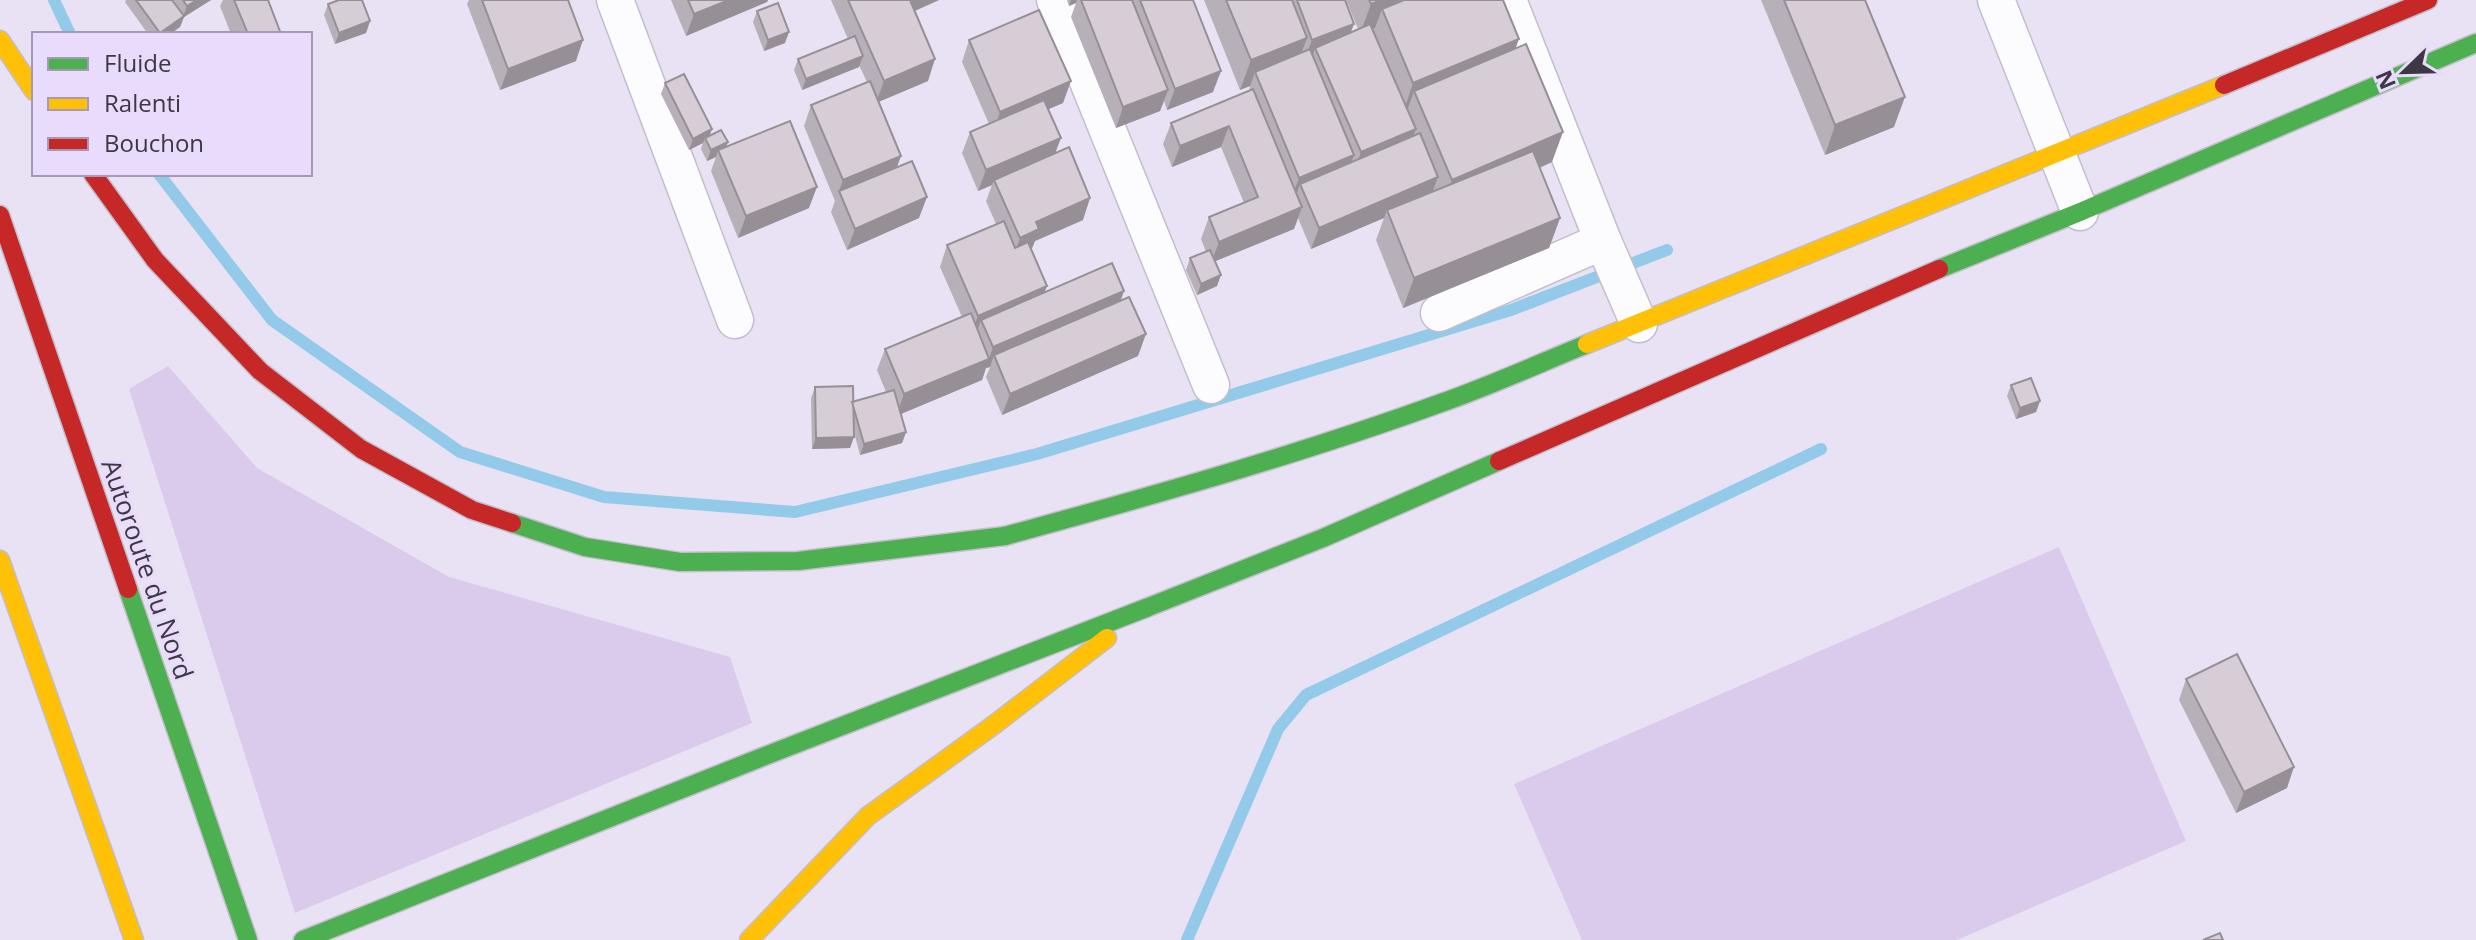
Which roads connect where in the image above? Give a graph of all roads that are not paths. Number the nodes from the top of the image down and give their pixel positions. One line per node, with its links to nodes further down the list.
1 (615, 0): 16 (street)
2 (1055, 0): 17 (street)
3 (1508, 0): 13 (street)
4 (1996, 0): 9 (street)
5 (2428, 0): 9 (main road)
6 (0, 40): 8 (main road)
7 (2476, 43): 11 (main road)
8 (32, 88)
9 (2056, 155): 11 (street); 14 (main road)
10 (94, 176): 14 (main road)
11 (2080, 212): 19 (main road)
12 (0, 215): 21 (main road, Autoroute du Nord)
13 (1605, 246): 14 (street); 15 (street)
14 (1633, 311)
15 (1439, 313)
16 (735, 320)
17 (1211, 385)
18 (0, 560): 20 (main road)
19 (1146, 608): 22 (main road); 23 (main road)
20 (134, 940)
21 (248, 940)
22 (303, 940)
23 (749, 940)

